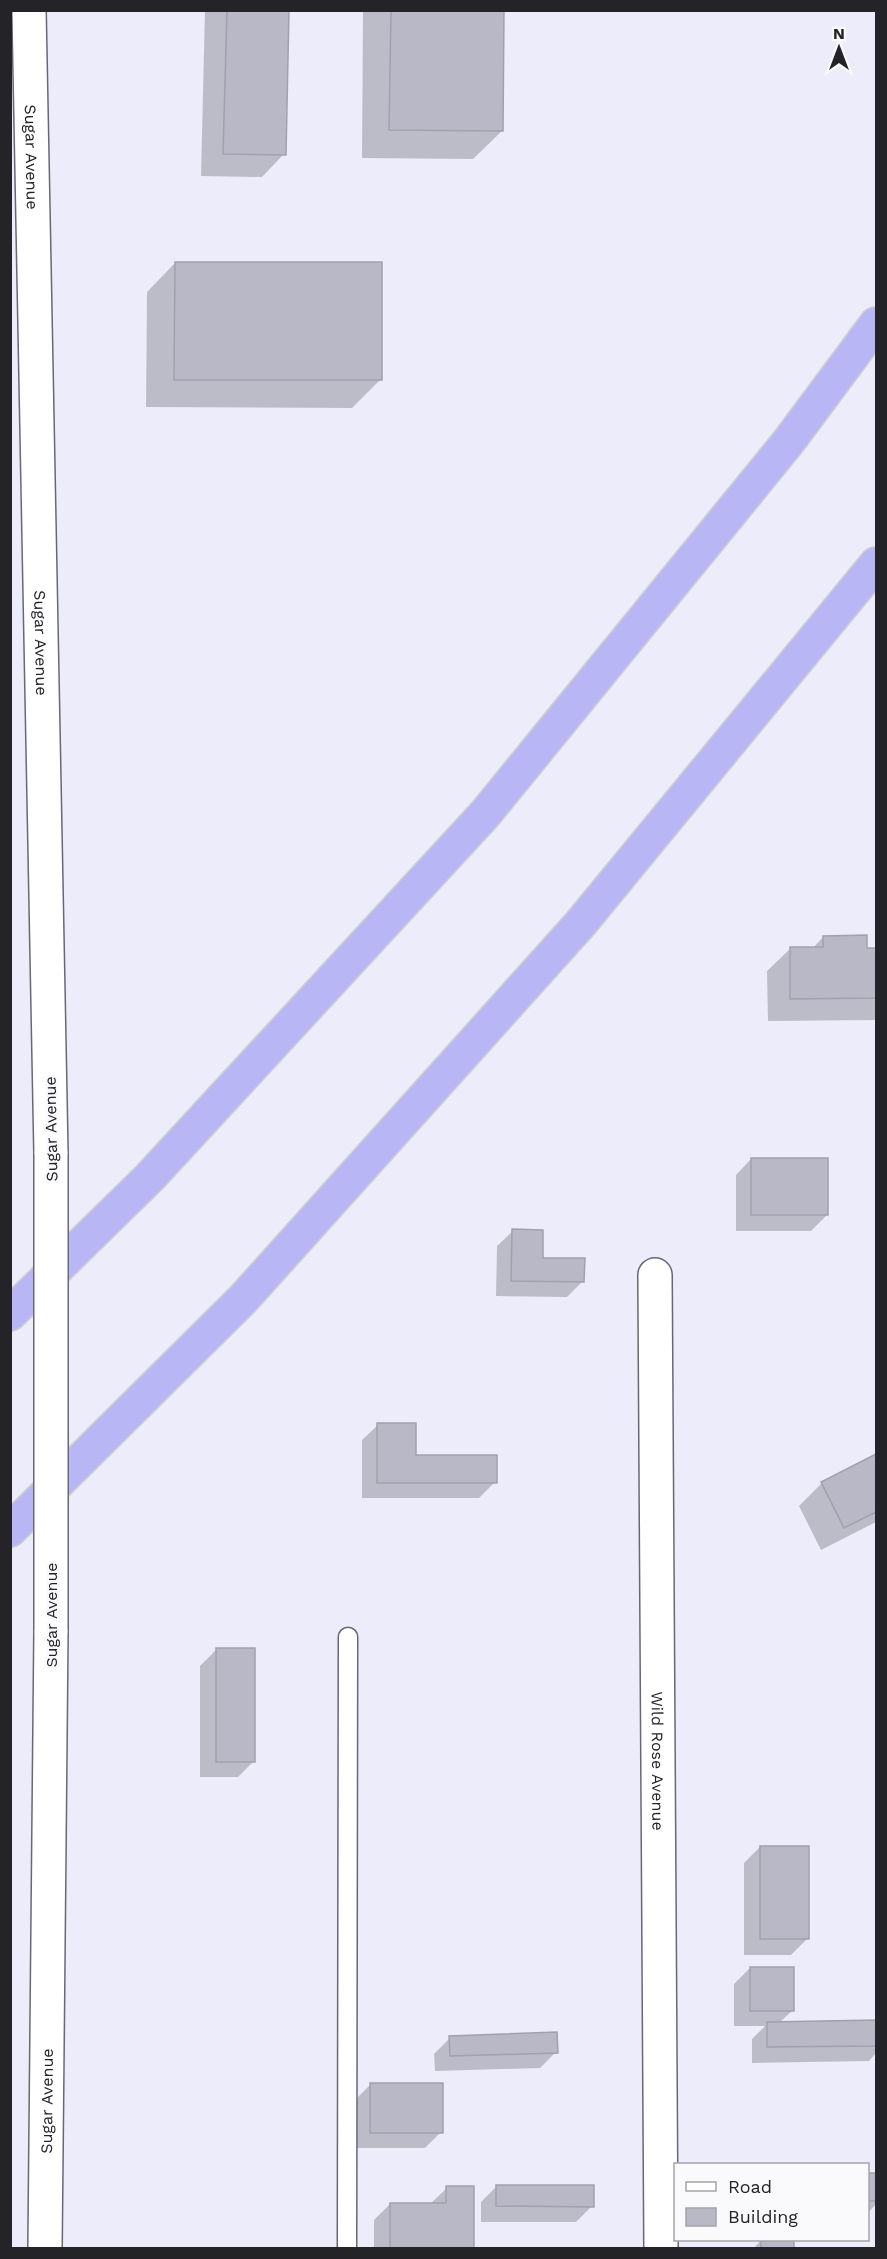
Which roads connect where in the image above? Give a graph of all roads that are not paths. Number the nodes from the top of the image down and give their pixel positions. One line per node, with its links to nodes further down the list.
1 (23, 31): 8 (main road, Sugar Avenue, bridge)
2 (876, 324): 5 (highway)
3 (876, 564): 6 (highway)
4 (655, 1275): 10 (main road, Wild Rose Avenue)
5 (10, 1314)
6 (10, 1530)
7 (348, 1637): 9 (lane)
8 (45, 2248)
9 (347, 2248)
10 (661, 2248)

